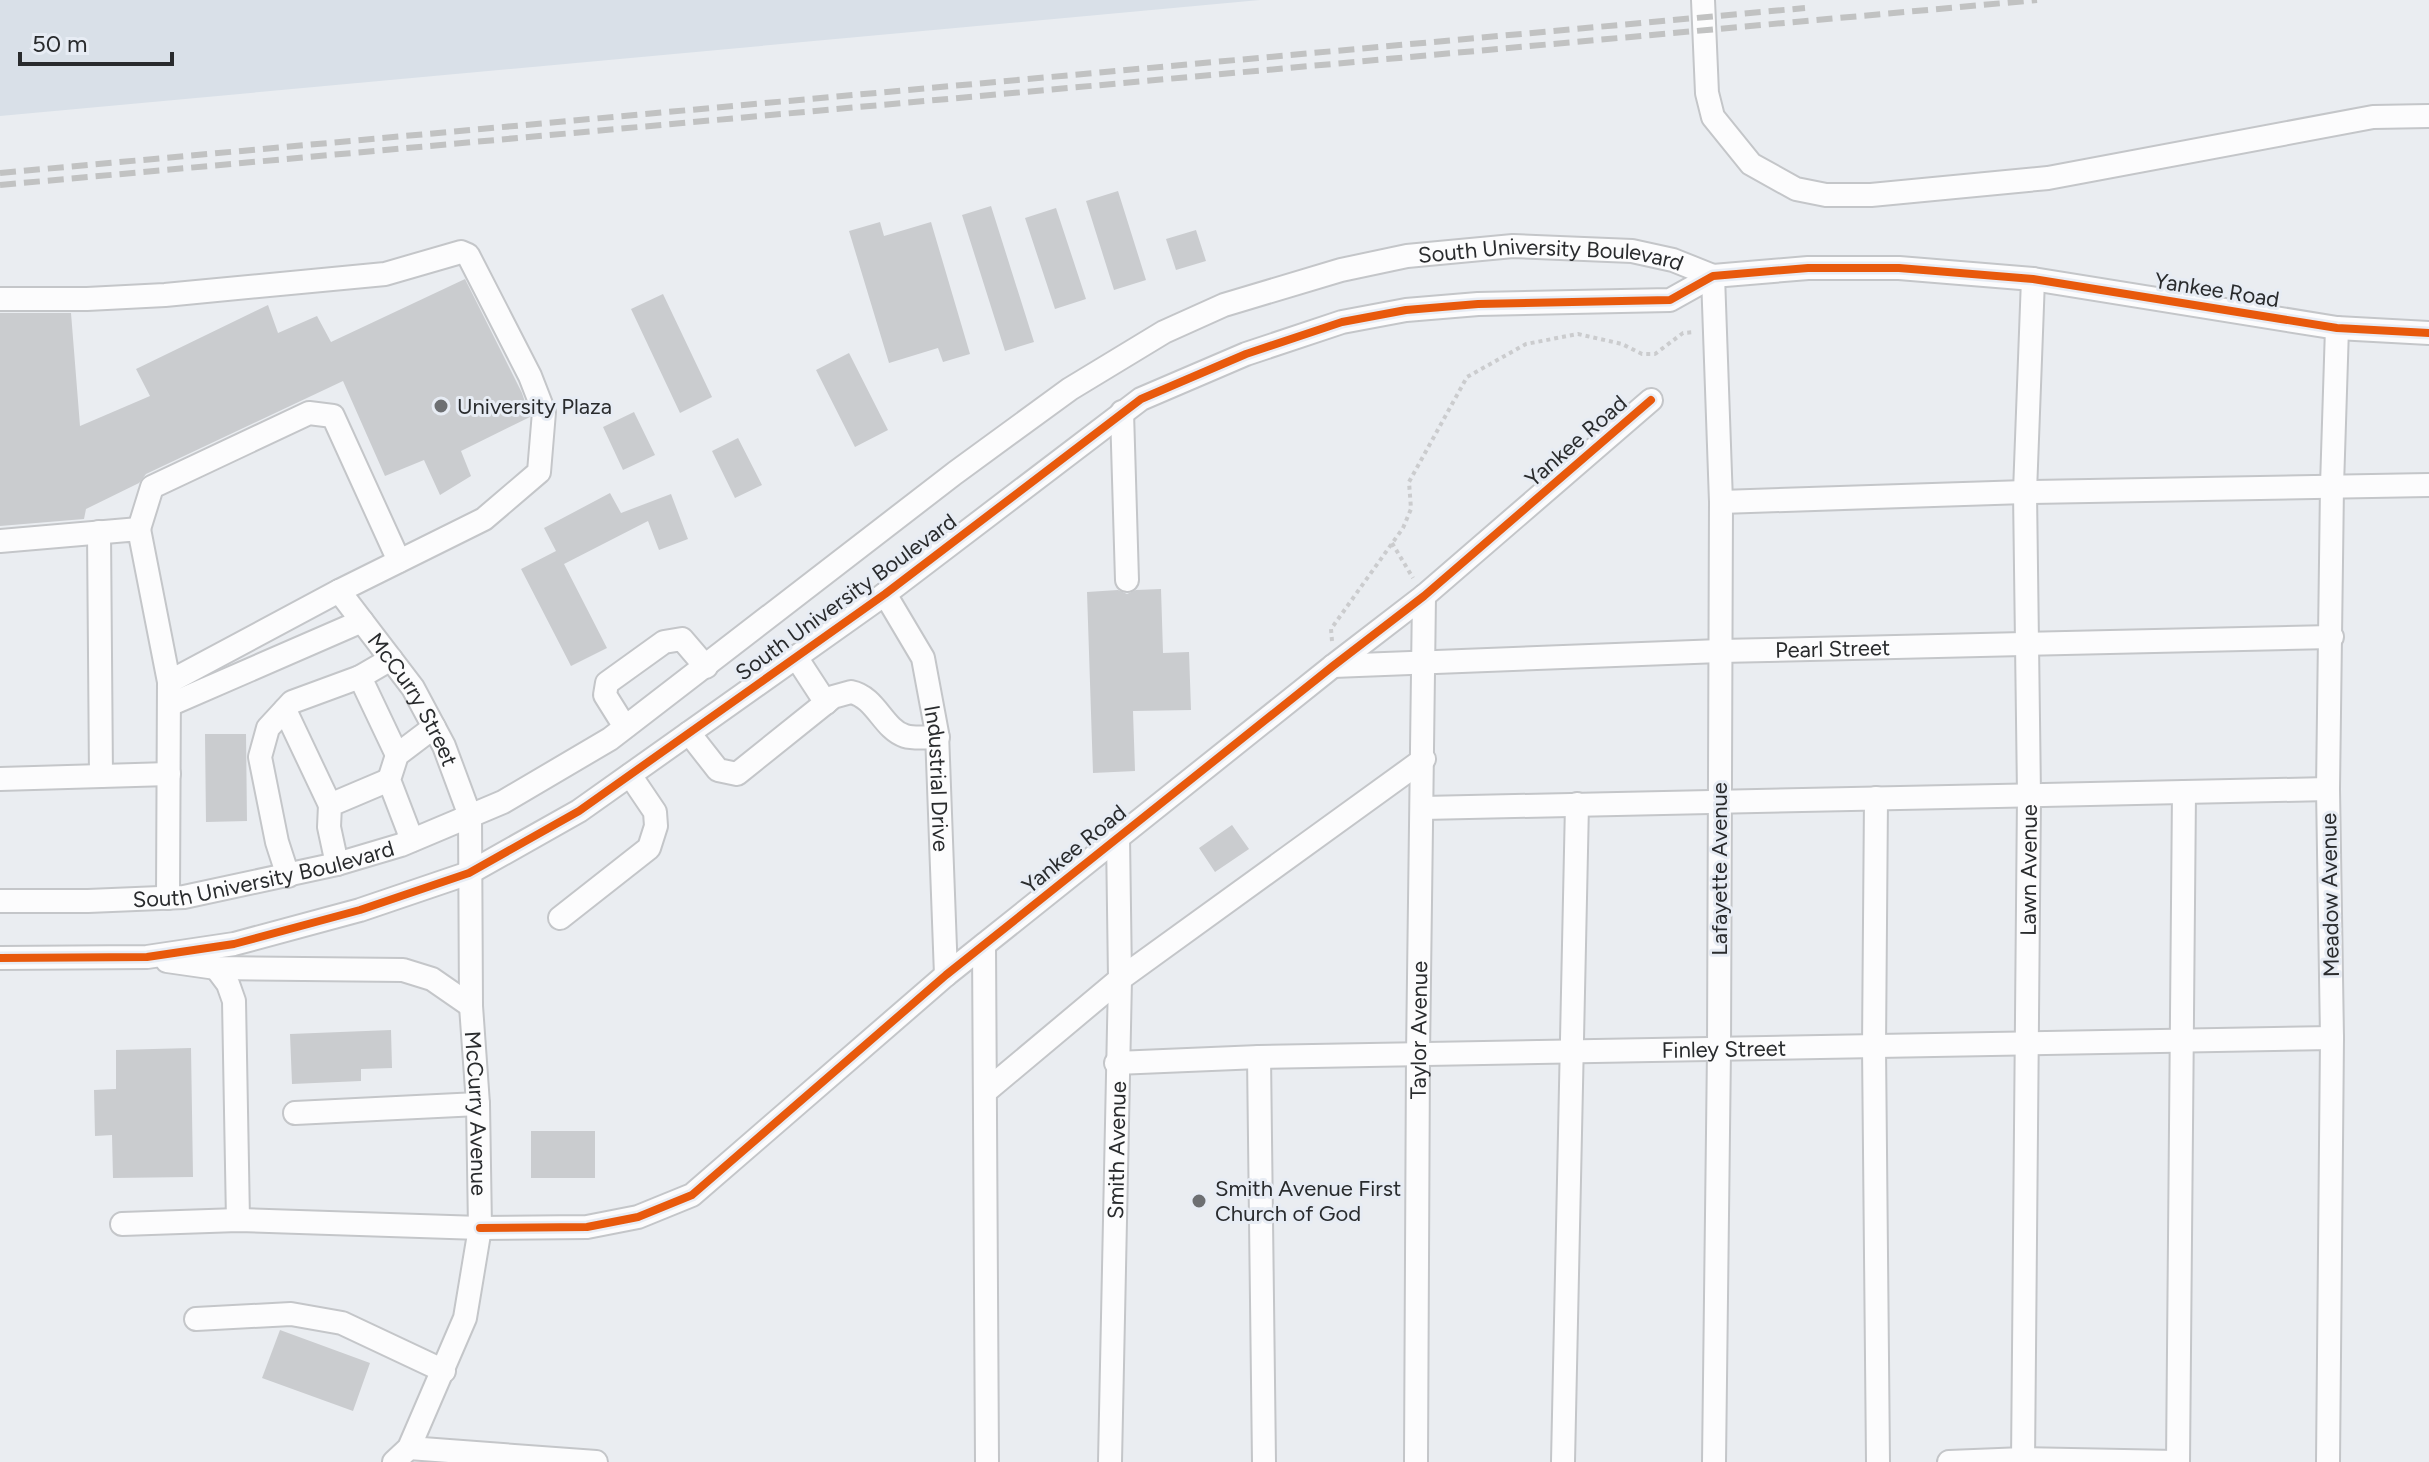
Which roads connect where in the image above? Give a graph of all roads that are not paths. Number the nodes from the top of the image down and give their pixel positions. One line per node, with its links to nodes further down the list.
1 (1703, 0): 2 (street)
2 (2429, 116)
3 (1713, 276): 4 (street, Yankee Road); 9 (street, South University Boulevard); 13 (street, Lafayette Avenue); 30 (street, South University Boulevard)
4 (2033, 279): 6 (street, Yankee Road); 12 (street, Lawn Avenue)
5 (0, 299): 17 (street)
6 (2337, 328): 7 (street, Yankee Road); 11 (street, Meadow Avenue)
7 (2429, 333)
8 (1651, 400): 21 (street, Yankee Road)
9 (1122, 412): 18 (street); 20 (street, South University Boulevard)
10 (2429, 485): 11 (street)
11 (2332, 486): 12 (street); 23 (street, Meadow Avenue)
12 (2025, 492): 13 (street); 24 (street, Lawn Avenue)
13 (1721, 502): 25 (street, Lafayette Avenue)
14 (139, 529): 15 (street); 17 (street); 32 (street)
15 (99, 532): 16 (street); 43 (street)
16 (0, 541)
17 (399, 561): 19 (street)
18 (1127, 580)
19 (339, 591): 22 (street, McCurry Street); 32 (street)
20 (885, 594): 26 (street, South University Boulevard); 38 (street, Industrial Drive)
21 (1424, 596): 28 (street, Taylor Avenue); 29 (street, Yankee Road)
22 (362, 621): 27 (street, McCurry Street); 32 (street)
23 (2332, 637): 24 (street, Pearl Street); 46 (street, Meadow Avenue)
24 (2027, 643): 25 (street, Pearl Street); 48 (street, Lawn Avenue)
25 (1720, 651): 28 (street, Pearl Street); 50 (street, Lafayette Avenue)
26 (796, 657): 33 (street); 37 (street, South University Boulevard)
27 (391, 659): 31 (street); 35 (street, McCurry Street)
28 (1424, 661): 29 (street, Pearl Street); 40 (street, Taylor Avenue)
29 (1333, 666): 55 (street, Yankee Road)
30 (706, 667): 36 (street, South University Boulevard); 36 (street)
31 (360, 677): 34 (street); 39 (street)
32 (169, 693): 41 (street)
33 (826, 703): 37 (street); 38 (street)
34 (285, 710): 52 (street); 59 (street)
35 (434, 727): 39 (street); 54 (street, McCurry Street)
36 (625, 727): 54 (street, South University Boulevard)
37 (689, 733): 42 (street, South University Boulevard)
38 (938, 737): 67 (street, Industrial Drive)
39 (397, 755): 45 (street)
40 (1424, 759): 53 (street, Taylor Avenue); 68 (street)
41 (169, 774): 43 (street); 60 (street)
42 (630, 775): 58 (street, South University Boulevard); 62 (street)
43 (101, 776): 44 (street)
44 (0, 779)
45 (389, 780): 52 (street); 56 (street)
46 (2328, 789): 47 (street); 70 (street, Meadow Avenue)
47 (2184, 792): 48 (street); 71 (street)
48 (2029, 795): 49 (street); 72 (street, Lawn Avenue)
49 (1876, 798): 50 (street); 73 (street)
50 (1719, 801): 51 (street); 74 (street, Lafayette Avenue)
51 (1577, 804): 53 (street); 75 (street)
52 (330, 805): 57 (street)
53 (1423, 808): 76 (street, Taylor Avenue)
54 (470, 816): 56 (street, South University Boulevard); 58 (street, McCurry Avenue)
55 (1118, 837): 63 (street, Yankee Road); 68 (street, Smith Avenue)
56 (412, 840): 57 (street, South University Boulevard)
57 (337, 864): 59 (street, South University Boulevard)
58 (469, 873): 64 (street, South University Boulevard); 69 (street, McCurry Avenue)
59 (288, 876): 60 (street, South University Boulevard)
60 (168, 898): 61 (street, South University Boulevard)
61 (0, 901)
62 (560, 918)
63 (984, 945): 67 (street, Yankee Road); 79 (street)
64 (147, 957): 65 (street, South University Boulevard); 66 (street)
65 (0, 958)
66 (216, 968): 69 (street); 82 (street)
67 (946, 975): 84 (street, Yankee Road)
68 (1120, 979): 78 (street, Smith Avenue); 79 (street)
69 (471, 1006): 80 (street, McCurry Avenue)
70 (2332, 1038): 71 (street, Finley Street); 99 (street, Meadow Avenue)
71 (2180, 1042): 72 (street, Finley Street); 98 (street)
72 (2028, 1044): 73 (street, Finley Street); 88 (street, Lawn Avenue)
73 (1874, 1047): 74 (street, Finley Street); 96 (street)
74 (1719, 1050): 75 (street, Finley Street); 95 (street, Lafayette Avenue)
75 (1570, 1052): 76 (street, Finley Street); 94 (street)
76 (1418, 1055): 77 (street, Finley Street); 93 (street, Taylor Avenue)
77 (1259, 1057): 78 (street, Finley Street); 92 (street)
78 (1116, 1063): 91 (street, Smith Avenue)
79 (985, 1092): 90 (street)
80 (478, 1104): 81 (street); 84 (street, McCurry Avenue)
81 (295, 1113)
82 (238, 1220): 83 (street, Yankee Road); 84 (street, Yankee Road)
83 (122, 1224)
84 (480, 1228): 86 (street, McCurry Avenue)
85 (196, 1319): 86 (street)
86 (444, 1371): 87 (street, McCurry Avenue)
87 (401, 1455): 89 (street)
88 (2024, 1460): 97 (street); 98 (street)
89 (596, 1462)
90 (987, 1462)
91 (1110, 1462)
92 (1264, 1462)
93 (1416, 1462)
94 (1563, 1462)
95 (1714, 1462)
96 (1878, 1462)
97 (1949, 1462)
98 (2177, 1462)
99 (2328, 1462)

